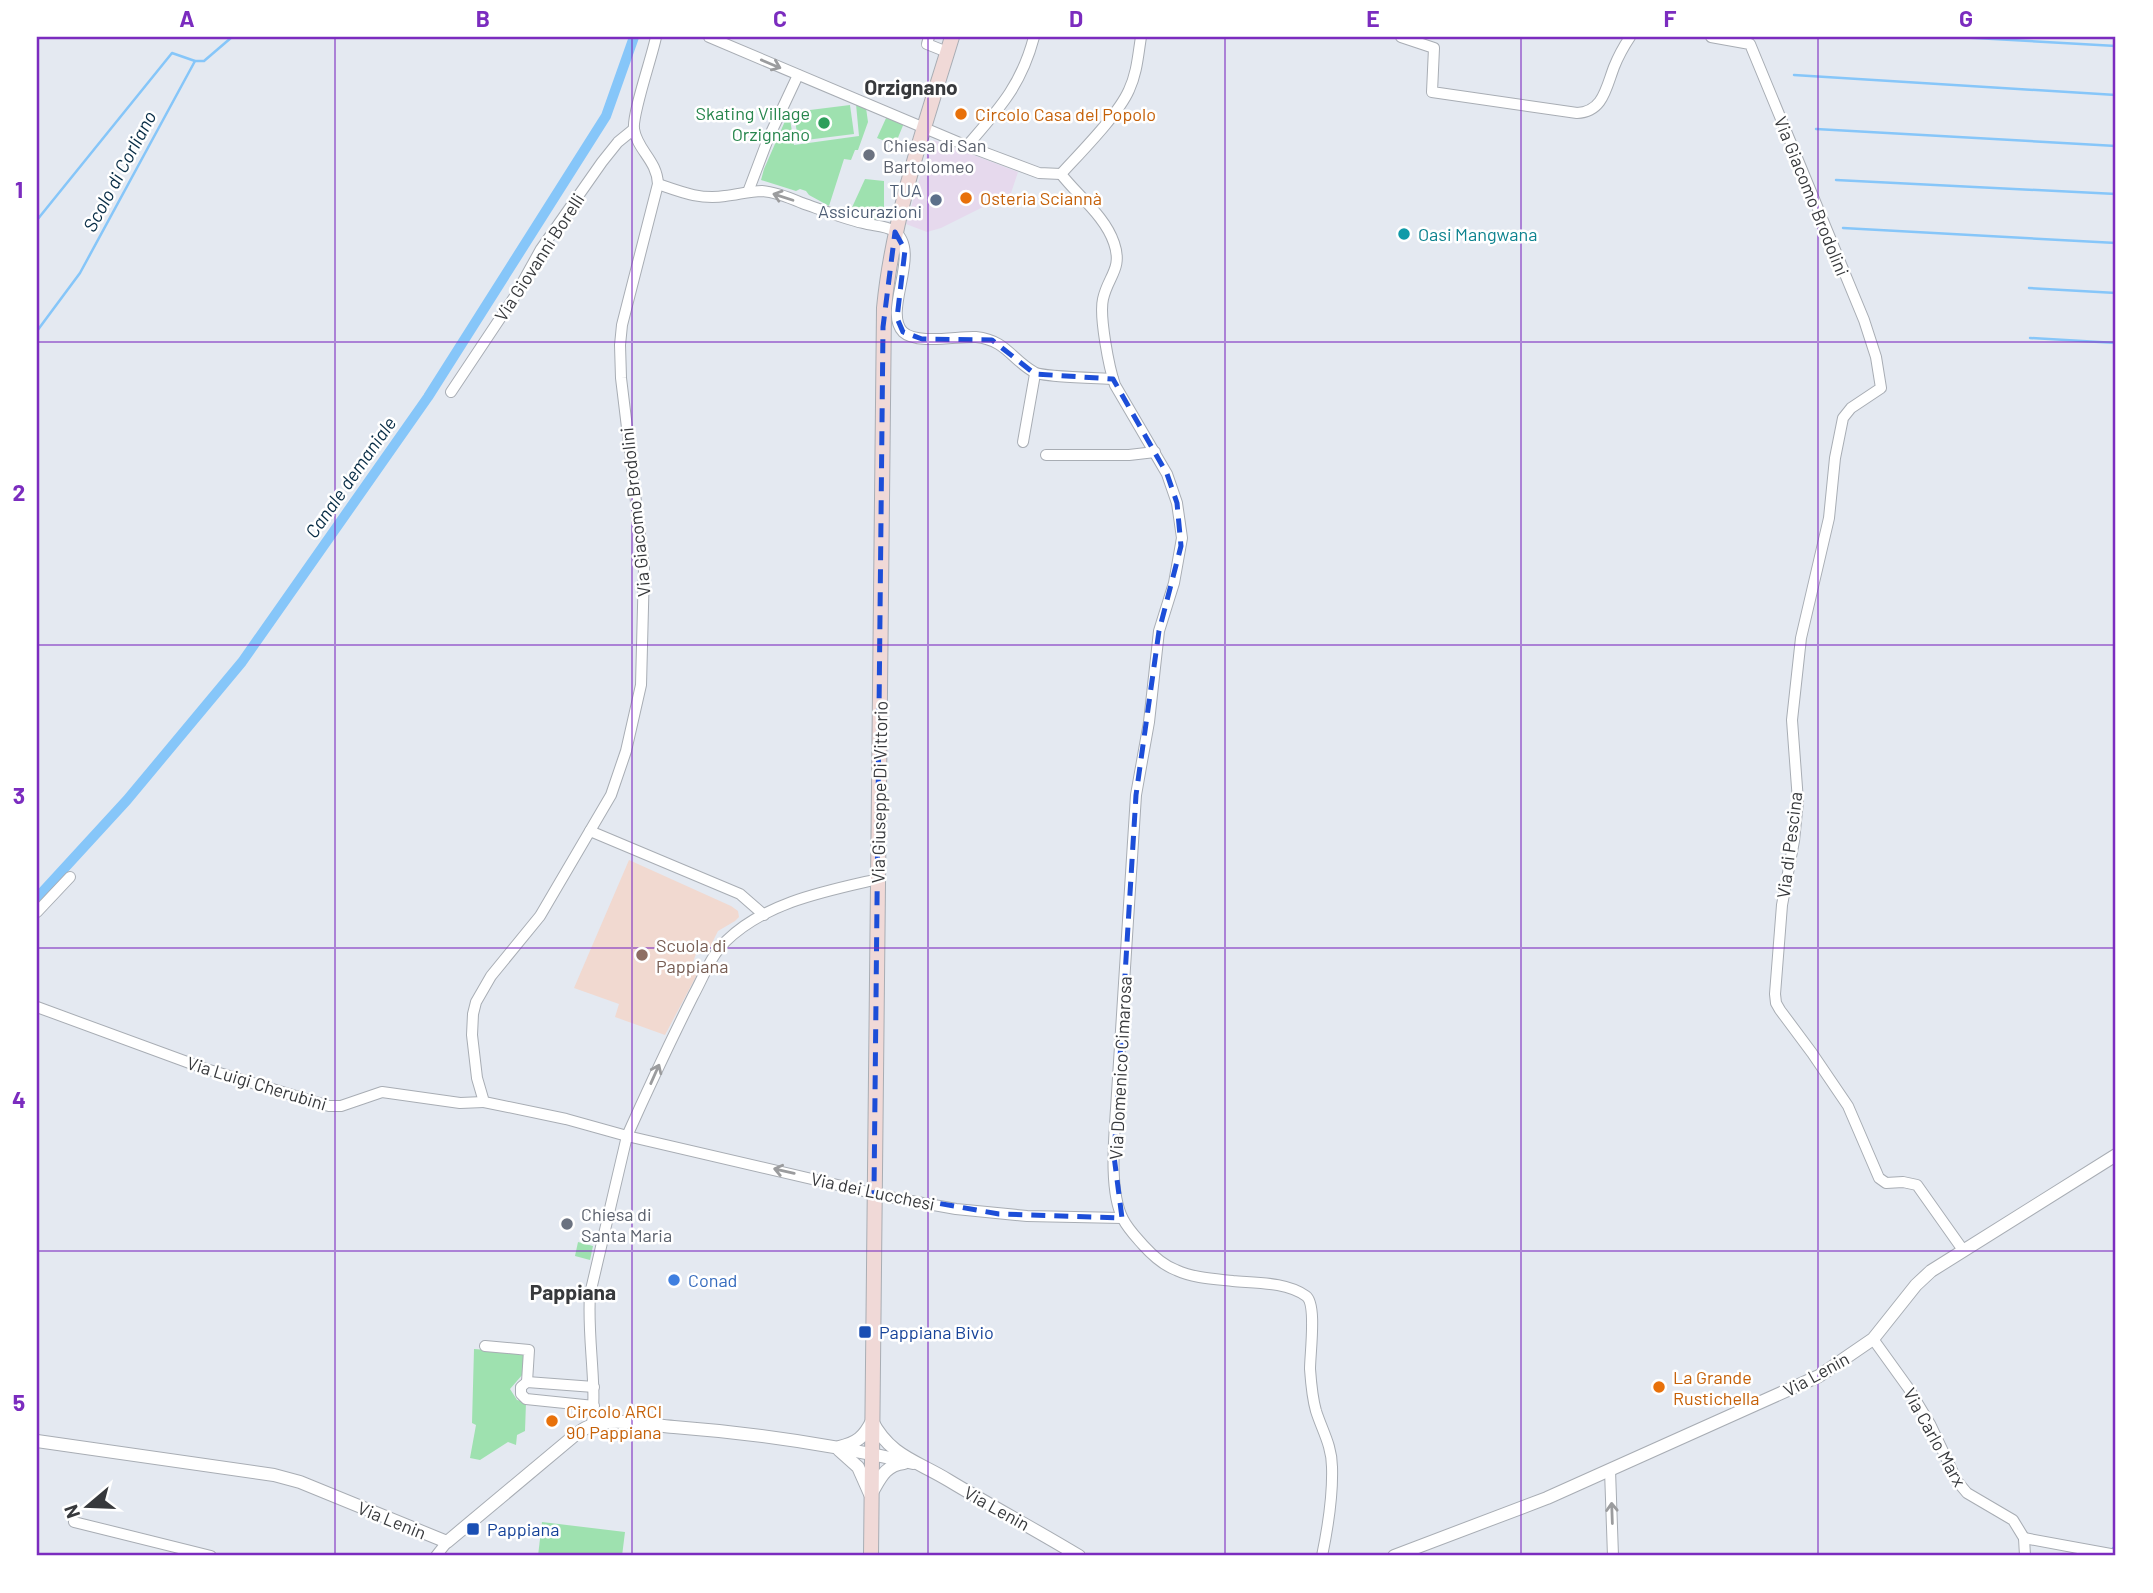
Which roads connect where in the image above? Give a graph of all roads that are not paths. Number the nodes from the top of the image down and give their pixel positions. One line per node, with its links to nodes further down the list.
1 (656, 37): 12 (street)
2 (709, 37): 11 (street, one-way to 11)
3 (929, 37): 10 (street)
4 (952, 37): 10 (main road, Via Giuseppe Di Vittorio)
5 (1034, 37): 14 (street)
6 (1141, 37): 15 (street)
7 (1401, 37): 8 (street)
8 (1630, 37)
9 (1711, 37): 21 (street, Via Giacomo Brodolini)
10 (947, 52): 13 (main road, Via Giuseppe Di Vittorio)
11 (798, 75): 13 (street); 17 (street)
12 (634, 129): 16 (street); 22 (street, Via Giovanni Borelli)
13 (925, 130): 14 (street); 18 (main road, Via Giuseppe Di Vittorio)
14 (967, 146): 15 (street)
15 (1061, 174): 20 (street, Via Domenico Cimarosa)
16 (658, 184): 17 (street); 26 (street, Via Giacomo Brodolini)
17 (748, 192): 18 (street, one-way to 17)
18 (895, 232): 19 (street); 28 (main road, Via Giuseppe Di Vittorio)
19 (1035, 374): 20 (street); 23 (street)
20 (1113, 379): 24 (street, Via Domenico Cimarosa)
21 (1881, 388): 37 (street, Via di Pescina)
22 (451, 392)
23 (1023, 442)
24 (1155, 452): 25 (street); 36 (street, Via Domenico Cimarosa)
25 (1046, 455)
26 (590, 831): 30 (street); 32 (street, Via Giacomo Brodolini)
27 (70, 877): 29 (street)
28 (878, 879): 30 (street); 35 (main road, Via Giuseppe Di Vittorio)
29 (37, 912)
30 (764, 915): 33 (street, one-way to 30)
31 (37, 1007): 32 (street, Via Luigi Cherubini)
32 (484, 1102): 33 (street)
33 (626, 1136): 35 (street, Via dei Lucchesi, one-way to 33); 41 (street)
34 (2116, 1155): 37 (street, Via Lenin)
35 (874, 1192): 36 (street, Via dei Lucchesi); 43 (main road, Via Giuseppe Di Vittorio)
36 (1122, 1218): 59 (street, Via Domenico Cimarosa)
37 (1962, 1250): 38 (street, Via Lenin)
38 (1873, 1339): 49 (street, Via Lenin); 52 (street, Via Carlo Marx)
39 (485, 1346): 40 (street)
40 (527, 1382): 41 (street); 42 (street)
41 (594, 1387): 42 (street)
42 (594, 1406): 44 (street)
43 (872, 1421): 46 (street); 47 (main road, Via Giuseppe Di Vittorio); 48 (street, Via Lenin)
44 (592, 1425): 46 (street, Via Lenin); 53 (street, Via Lenin)
45 (37, 1441): 53 (street, Via Lenin)
46 (835, 1447): 47 (street, Via Lenin); 50 (street)
47 (872, 1453): 48 (street, Via Lenin); 50 (main road, Via Giuseppe Di Vittorio)
48 (913, 1463): 50 (street); 58 (street, Via Lenin)
49 (1610, 1470): 60 (street, Via Lenin); 61 (street, one-way to 49)
50 (871, 1494): 57 (main road, Via Giuseppe Di Vittorio)
51 (74, 1522): 55 (street)
52 (2024, 1538): 54 (street); 62 (street)
53 (447, 1542): 56 (street)
54 (2116, 1555)
55 (211, 1556)
56 (436, 1556)
57 (871, 1556)
58 (1079, 1556)
59 (1322, 1556)
60 (1394, 1556)
61 (1612, 1556)
62 (2025, 1556)

